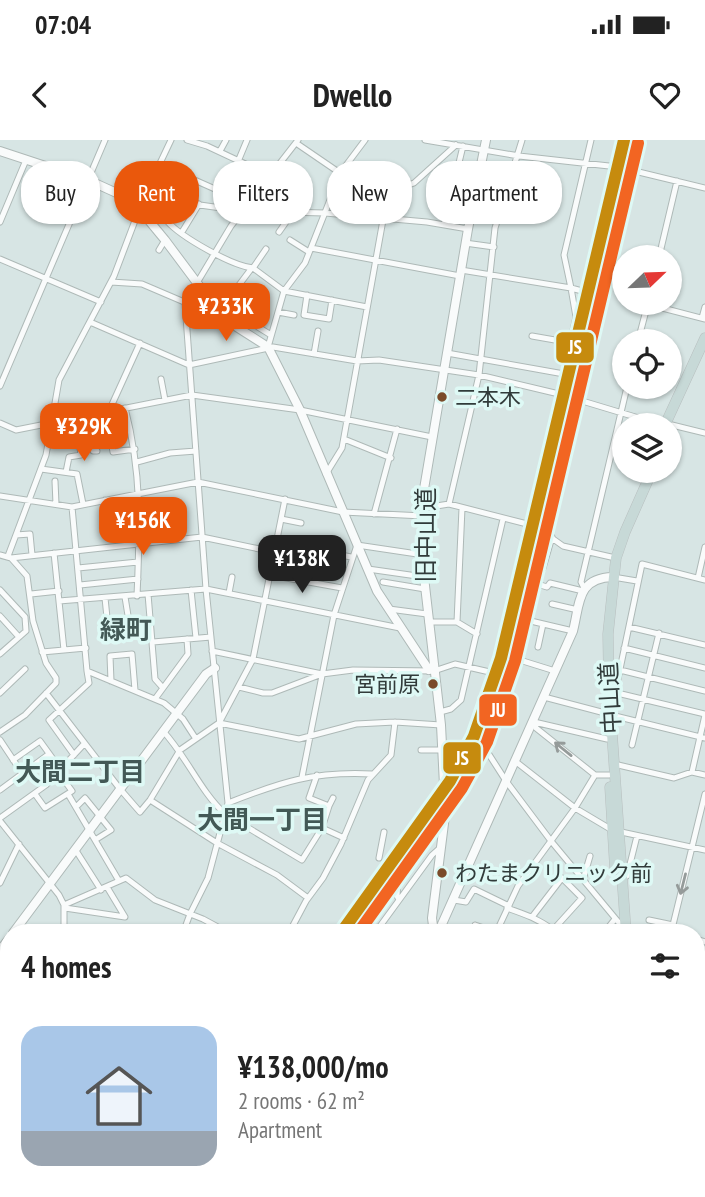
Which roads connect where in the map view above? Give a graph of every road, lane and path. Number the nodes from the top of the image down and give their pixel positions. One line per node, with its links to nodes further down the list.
1 (106, 140): 21 (street)
2 (171, 140): 22 (street)
3 (187, 140): 12 (street)
4 (226, 140): 16 (street)
5 (247, 140): 18 (street)
6 (365, 140): 25 (street)
7 (425, 140): 13 (street)
8 (486, 140): 14 (main road, 旧中山道)
9 (522, 140): 17 (street)
10 (591, 140): 27 (street)
11 (297, 141): 24 (street); 26 (street)
12 (208, 143): 16 (street)
13 (460, 145): 14 (street); 29 (street); 45 (street)
14 (484, 150): 17 (street); 46 (main road, 旧中山道)
15 (0, 151): 19 (main road)
16 (220, 151): 18 (street)
17 (519, 156): 27 (street); 53 (street)
18 (237, 159): 23 (street)
19 (26, 160): 20 (main road); 36 (street)
20 (29, 161)
21 (97, 161)
22 (161, 161)
23 (241, 161)
24 (282, 161)
25 (349, 161)
26 (327, 162)
27 (586, 163): 28 (street); 66 (street)
28 (677, 181): 30 (street); 52 (street)
29 (412, 184)
30 (705, 188)
31 (200, 204): 32 (street); 47 (street)
32 (213, 206)
33 (327, 208): 35 (street)
34 (313, 213): 35 (street)
35 (325, 213): 56 (street)
36 (0, 222)
37 (412, 222): 45 (street)
38 (70, 224): 63 (street)
39 (134, 224): 64 (street)
40 (152, 224): 49 (main road)
41 (170, 224): 47 (street)
42 (234, 224): 57 (street)
43 (285, 224): 48 (street)
44 (382, 224): 59 (street)
45 (444, 225): 46 (street)
46 (468, 229): 51 (main road, 旧中山道)
47 (182, 232): 57 (street)
48 (279, 232)
49 (165, 240): 55 (street); 65 (main road)
50 (290, 240): 56 (street)
51 (465, 243): 53 (street); 61 (main road, 旧中山道)
52 (662, 245)
53 (494, 247): 62 (street)
54 (267, 249): 60 (street)
55 (159, 250)
56 (310, 250): 59 (street); 68 (street)
57 (215, 253): 60 (street); 65 (street)
58 (0, 258): 63 (street)
59 (375, 261): 61 (street); 73 (street)
60 (252, 268): 68 (street); 78 (street)
61 (460, 273): 62 (street); 90 (main road, 旧中山道)
62 (491, 275): 66 (street); 92 (street)
63 (46, 279): 71 (street); 99 (street)
64 (111, 282): 71 (street); 72 (street)
65 (198, 284): 72 (street); 78 (main road)
66 (571, 288): 67 (street); 86 (street)
67 (582, 290)
68 (284, 291): 69 (street); 75 (street)
69 (307, 295): 70 (street); 70 (street)
70 (332, 300): 73 (street)
71 (101, 302): 80 (street)
72 (186, 303): 78 (street); 94 (street)
73 (367, 307): 93 (street)
74 (705, 307): 79 (street)
75 (278, 312): 77 (street); 83 (street)
76 (682, 312): 79 (street)
77 (294, 315)
78 (221, 316): 88 (main road)
79 (704, 318)
80 (90, 322): 87 (street); 114 (street)
81 (258, 327): 83 (street)
82 (318, 331): 91 (street)
83 (271, 335): 88 (street)
84 (533, 336): 86 (street)
85 (705, 338): 108 (highway)
86 (572, 343): 96 (street)
87 (140, 344): 94 (street); 106 (street)
88 (268, 347): 91 (street); 94 (street); 105 (main road)
89 (705, 350): 109 (highway)
90 (447, 353): 92 (street); 95 (main road, 旧中山道)
91 (314, 354): 93 (street)
92 (481, 359): 96 (street); 97 (street)
93 (358, 360): 95 (street); 112 (street)
94 (189, 365): 101 (street)
95 (444, 371): 97 (street); 119 (main road, 旧中山道)
96 (564, 374): 100 (street)
97 (479, 375): 100 (street); 142 (street)
98 (161, 379): 103 (street)
99 (0, 386)
100 (559, 394): 107 (street)
101 (192, 395): 103 (street); 105 (street); 125 (street)
102 (624, 399): 107 (street)
103 (165, 400): 104 (street)
104 (125, 408): 106 (street); 122 (street)
105 (300, 410): 112 (street); 130 (main road)
106 (108, 411): 110 (street); 122 (street)
107 (621, 413)
108 (673, 413)
109 (674, 413)
110 (88, 415): 111 (street); 124 (street)
111 (76, 418): 114 (street); 118 (street)
112 (347, 421): 115 (street); 120 (street)
113 (0, 422): 114 (street)
114 (52, 422): 121 (street)
115 (397, 429): 119 (street); 126 (street)
116 (682, 429): 117 (street)
117 (705, 433)
118 (79, 437): 121 (street); 129 (street)
119 (432, 437): 146 (main road, 旧中山道)
120 (344, 439): 126 (street); 130 (street)
121 (48, 440): 128 (street)
122 (135, 449): 127 (street)
123 (612, 450): 161 (street)
124 (97, 451)
125 (196, 451): 127 (street); 132 (street)
126 (391, 457): 147 (street)
127 (137, 461): 135 (street)
128 (41, 469): 129 (street); 138 (street)
129 (66, 472): 141 (street)
130 (326, 475): 145 (main road)
131 (55, 481): 140 (street)
132 (198, 482): 135 (street); 137 (street); 153 (street)
133 (640, 483): 168 (highway, 中山道)
134 (647, 483): 176 (highway, 中山道)
135 (140, 494): 139 (street); 156 (street)
136 (0, 496): 138 (street)
137 (285, 499): 145 (street); 148 (street)
138 (29, 500): 140 (street); 152 (street)
139 (105, 500): 141 (street); 150 (street)
140 (57, 504): 143 (street)
141 (83, 504): 143 (street)
142 (449, 504): 144 (street); 146 (street)
143 (72, 507): 159 (street)
144 (462, 508): 149 (street); 205 (street)
145 (343, 512): 147 (street); 157 (main road)
146 (424, 512): 147 (street); 165 (main road, 旧中山道)
147 (374, 514)
148 (281, 519): 151 (street); 155 (street)
149 (503, 519): 154 (street); 211 (street)
150 (107, 523)
151 (302, 523)
152 (16, 534): 164 (street); 166 (street)
153 (202, 537): 156 (street); 160 (street); 183 (street)
154 (552, 537): 161 (street); 171 (street)
155 (276, 542): 160 (street); 167 (street)
156 (139, 544): 159 (street); 169 (street)
157 (357, 545): 165 (street); 167 (street); 172 (main road)
158 (705, 547): 178 (street)
159 (76, 551): 162 (street); 170 (street)
160 (274, 552): 173 (street)
161 (587, 552): 168 (street); 185 (street)
162 (54, 553): 164 (street); 188 (street)
163 (0, 555): 166 (street)
164 (32, 555): 166 (street)
165 (424, 555): 175 (main road, 旧中山道)
166 (9, 557): 190 (street)
167 (351, 557): 182 (street)
168 (611, 557): 176 (highway, 中山道)
169 (138, 562): 170 (street); 177 (street)
170 (78, 568): 181 (street)
171 (543, 568)
172 (368, 569): 175 (street); 199 (main road)
173 (270, 575): 182 (street); 197 (street)
174 (232, 577): 189 (street)
175 (424, 577): 184 (main road, 旧中山道)
176 (609, 577): 179 (street); 185 (main road); 245 (highway, 中山道); 254 (highway, 中山道)
177 (138, 579): 181 (street); 192 (street)
178 (701, 579): 179 (street)
179 (637, 581): 207 (street)
180 (383, 582): 184 (street)
181 (80, 585): 195 (street)
182 (342, 588): 201 (street)
183 (206, 589): 187 (street); 189 (street); 213 (street)
184 (425, 589): 203 (main road, 旧中山道)
185 (583, 589): 200 (main road); 204 (street)
186 (0, 590): 212 (street)
187 (191, 590): 191 (street); 214 (street)
188 (58, 591): 190 (street); 196 (street)
189 (229, 593): 197 (street)
190 (31, 594): 225 (street)
191 (148, 594): 192 (street); 217 (street)
192 (137, 596): 193 (street)
193 (125, 597): 194 (street); 194 (street)
194 (105, 598): 195 (street)
195 (82, 599): 196 (street); 221 (street)
196 (59, 601): 223 (street)
197 (265, 601): 201 (street); 228 (street)
198 (552, 604): 200 (street)
199 (388, 609): 203 (street); 208 (main road)
200 (578, 610): 209 (main road)
201 (334, 615): 208 (street); 238 (street)
202 (0, 617): 212 (street)
203 (428, 618): 205 (street); 235 (main road, 旧中山道)
204 (518, 618): 206 (street); 236 (street)
205 (457, 622): 211 (street)
206 (543, 624): 209 (street); 219 (street)
207 (629, 627): 210 (street); 222 (street)
208 (400, 628): 235 (main road)
209 (573, 631): 236 (main road)
210 (659, 633): 218 (street); 227 (street)
211 (477, 634): 229 (street)
212 (19, 637): 220 (street)
213 (211, 637): 214 (street); 224 (street)
214 (196, 638): 215 (street)
215 (187, 639): 217 (street); 242 (street)
216 (0, 641): 220 (street)
217 (153, 642): 242 (street)
218 (705, 645)
219 (538, 647)
220 (6, 648): 226 (street)
221 (86, 648): 223 (street); 234 (street)
222 (624, 649): 227 (street); 233 (street)
223 (64, 650): 225 (street)
224 (212, 651): 228 (street); 230 (street)
225 (43, 652): 247 (street)
226 (0, 654)
227 (653, 656): 231 (street); 239 (street)
228 (253, 659): 238 (street); 241 (street)
229 (469, 667): 235 (street); 237 (street); 253 (street)
230 (215, 668): 252 (main road); 259 (street)
231 (705, 668)
232 (25, 669): 246 (street)
233 (620, 670): 239 (street); 245 (street)
234 (87, 671): 240 (street); 251 (street)
235 (431, 671): 238 (street); 253 (main road, 旧中山道)
236 (555, 671): 248 (main road)
237 (494, 673)
238 (322, 674): 241 (street); 263 (street)
239 (648, 677): 244 (street); 250 (street)
240 (111, 681): 243 (street); 243 (street)
241 (239, 687): 259 (street)
242 (163, 688): 249 (street)
243 (135, 691): 249 (street)
244 (705, 691)
245 (612, 692): 250 (street); 254 (highway, 中山道)
246 (0, 693)
247 (46, 693): 251 (street); 262 (street)
248 (544, 697): 254 (street); 257 (main road)
249 (155, 699): 252 (street)
250 (642, 699): 255 (street); 258 (street)
251 (58, 711): 268 (street); 274 (street)
252 (177, 712): 261 (main road); 265 (street)
253 (440, 712): 260 (main road, 旧中山道)
254 (608, 714): 258 (street); 266 (highway, 中山道); 277 (highway, 中山道)
255 (705, 715): 264 (street)
256 (395, 722): 260 (street); 263 (street); 281 (street)
257 (534, 722): 266 (street); 276 (main road); 283 (street, one-way to 257)
258 (637, 722): 264 (street); 269 (street)
259 (219, 723): 263 (street); 265 (street); 296 (street)
260 (441, 724): 272 (main road, 旧中山道)
261 (163, 731): 270 (street); 288 (main road)
262 (0, 732)
263 (310, 735): 286 (street)
264 (702, 738): 279 (street)
265 (196, 739): 270 (street)
266 (607, 739): 284 (highway, 中山道)
267 (0, 740): 275 (street)
268 (84, 744): 274 (street); 288 (street)
269 (632, 745)
270 (180, 750): 294 (street); 300 (street)
271 (421, 750): 272 (street)
272 (443, 750): 295 (main road, 旧中山道)
273 (49, 754): 275 (street); 278 (street); 280 (street)
274 (74, 755): 278 (street)
275 (13, 760): 280 (street)
276 (515, 761): 287 (main road); 299 (street)
277 (614, 764): 279 (street); 305 (highway, 中山道)
278 (59, 771): 290 (street); 291 (street)
279 (692, 772): 285 (street)
280 (22, 773): 289 (street)
281 (372, 774): 282 (street); 308 (street)
282 (317, 775): 286 (street); 297 (street)
283 (595, 775): 284 (street); 299 (street)
284 (609, 775): 305 (highway, 中山道)
285 (705, 775)
286 (302, 777): 296 (street)
287 (506, 781): 295 (street); 310 (street); 330 (main road)
288 (120, 789): 294 (street); 301 (main road)
289 (0, 790)
290 (35, 794): 291 (street); 302 (street)
291 (68, 794): 298 (street)
292 (705, 794): 314 (street)
293 (333, 798): 297 (street)
294 (150, 800): 311 (street)
295 (447, 800): 313 (main road, 旧中山道)
296 (228, 803): 300 (street)
297 (329, 806): 303 (street)
298 (76, 807): 301 (street); 304 (street)
299 (575, 808): 305 (street); 310 (street)
300 (225, 814): 303 (street); 311 (street)
301 (100, 816): 304 (main road); 309 (street)
302 (0, 819): 312 (street)
303 (322, 828): 308 (street)
304 (89, 831): 309 (street); 315 (main road)
305 (616, 831): 307 (street); 320 (highway, 中山道); 348 (highway, 中山道)
306 (384, 832): 318 (street)
307 (637, 836): 314 (street); 320 (street)
308 (344, 838): 328 (street)
309 (95, 840): 323 (street)
310 (551, 841): 319 (street); 332 (street)
311 (217, 843): 328 (street); 333 (street)
312 (19, 844): 322 (street); 325 (street)
313 (442, 847): 329 (street); 342 (main road, 旧中山道)
314 (692, 848): 316 (street); 351 (street, one-way to 351)
315 (75, 849): 325 (main road); 327 (street)
316 (705, 850)
317 (590, 856): 324 (street)
318 (379, 858)
319 (577, 873): 324 (street); 326 (street)
320 (622, 877): 349 (highway, 中山道)
321 (398, 878): 329 (street)
322 (0, 880)
323 (119, 880): 327 (street); 333 (street)
324 (583, 880): 347 (street)
325 (50, 882): 331 (street); 336 (main road)
326 (567, 883): 334 (street); 346 (street)
327 (104, 889): 331 (street); 331 (street)
328 (308, 898): 340 (street)
329 (399, 900): 341 (street)
330 (454, 900): 332 (street); 343 (main road)
331 (64, 907): 337 (street)
332 (508, 907): 334 (street); 344 (street)
333 (190, 914): 338 (street); 339 (street)
334 (532, 917): 345 (street)
335 (649, 920): 350 (street)
336 (20, 924)
337 (64, 924)
338 (187, 924)
339 (211, 924)
340 (294, 924)
341 (382, 924)
342 (434, 924)
343 (441, 924)
344 (500, 924)
345 (546, 924)
346 (558, 924)
347 (618, 924)
348 (620, 924)
349 (620, 924)
350 (668, 924)
351 (673, 924)

